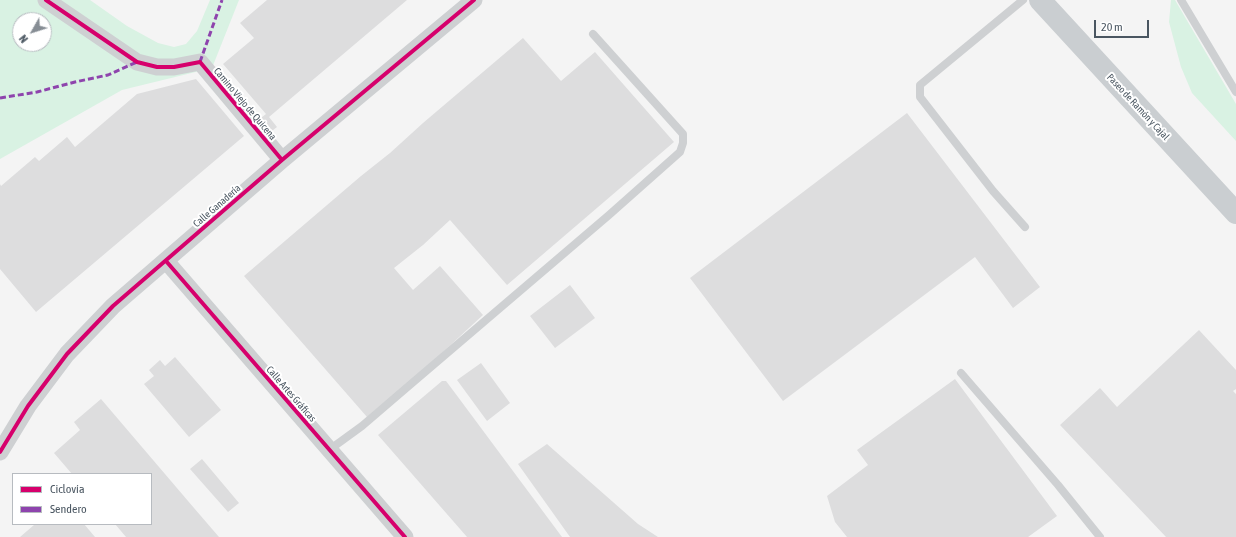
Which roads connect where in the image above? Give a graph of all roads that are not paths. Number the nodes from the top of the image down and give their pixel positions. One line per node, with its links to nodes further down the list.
1 (46, 0): 8 (street, Camino Viejo de Quicena)
2 (474, 0): 8 (street, Calle Ganadería)
3 (1023, 0): 10 (lane)
4 (1040, 0): 9 (main road, Paseo de Ramón y Cajal)
5 (1181, 0): 7 (lane)
6 (593, 34): 13 (lane)
7 (1236, 92)
8 (282, 160): 11 (street, Calle Ganadería)
9 (1236, 213)
10 (1025, 226)
11 (166, 261): 13 (street, Calle Artes Gráficas); 14 (street, Calle Ganadería)
12 (961, 373): 16 (lane)
13 (329, 450): 15 (street, Calle Artes Gráficas)
14 (0, 452)
15 (405, 537)
16 (1100, 537)

